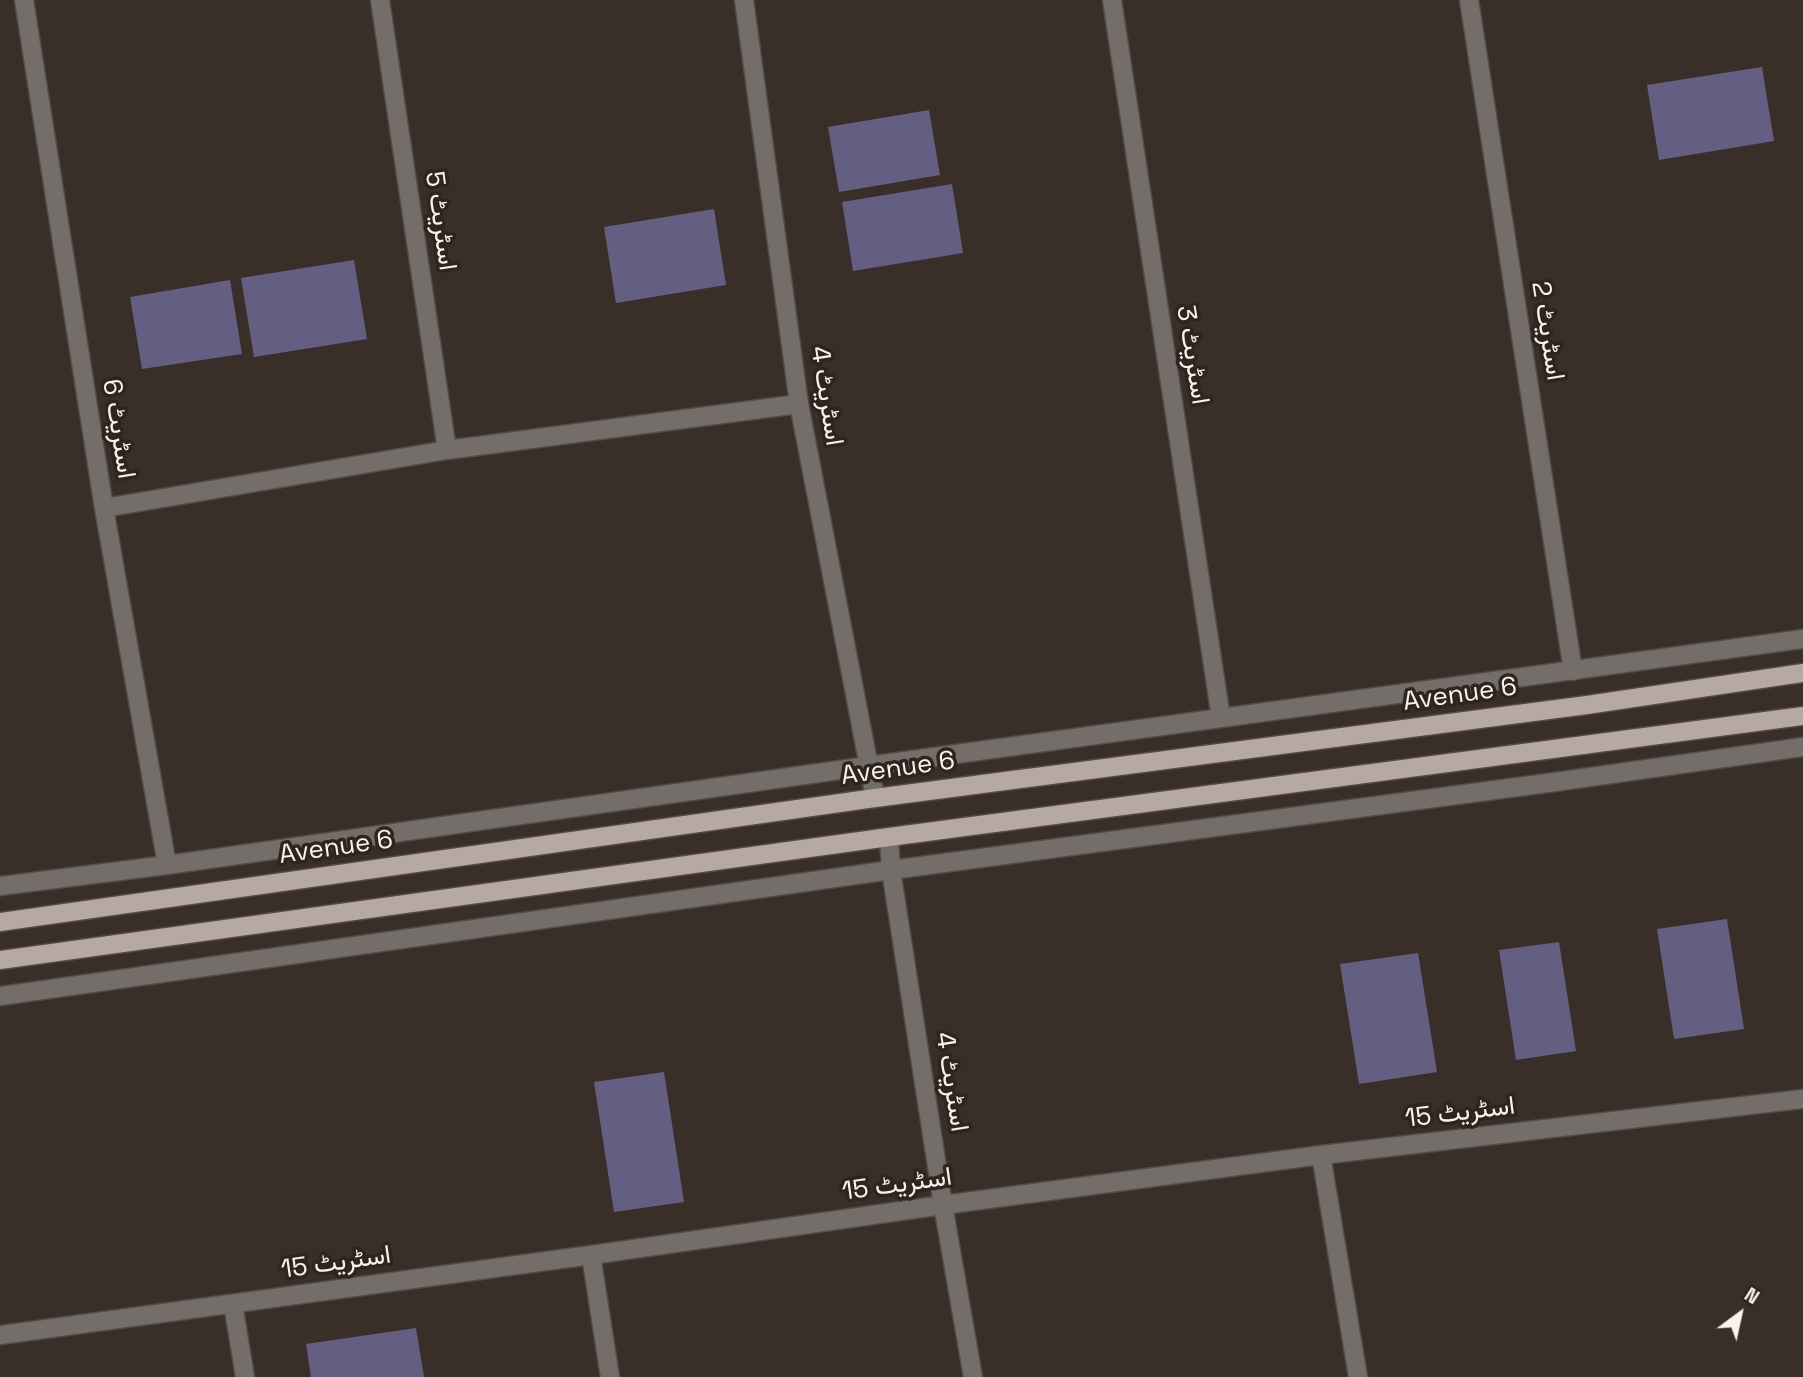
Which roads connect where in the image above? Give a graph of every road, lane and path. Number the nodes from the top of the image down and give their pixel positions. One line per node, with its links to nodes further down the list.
1 (24, 0): 8 (street, اسٹریٹ 6)
2 (380, 0): 7 (street, اسٹریٹ 5)
3 (744, 0): 6 (street, اسٹریٹ 4)
4 (1112, 0): 13 (street, اسٹریٹ 3)
5 (1469, 0): 10 (street, اسٹریٹ 2)
6 (799, 404): 7 (street); 15 (street, اسٹریٹ 4)
7 (447, 450): 8 (street)
8 (104, 508): 18 (street, اسٹریٹ 6)
9 (1803, 639): 10 (street)
10 (1573, 671): 13 (street)
11 (1803, 673): 16 (main road, Avenue 6)
12 (1803, 716): 17 (main road)
13 (1221, 718): 15 (street)
14 (1803, 747): 19 (street)
15 (868, 766): 16 (street, اسٹریٹ 4); 18 (street)
16 (875, 798): 21 (main road, Avenue 6)
17 (889, 837): 19 (street, اسٹریٹ 4); 22 (main road)
18 (167, 865): 20 (street)
19 (891, 870): 23 (street); 26 (street, اسٹریٹ 4)
20 (0, 886)
21 (0, 922)
22 (0, 960)
23 (0, 996)
24 (1803, 1099): 25 (street, اسٹریٹ 15)
25 (1321, 1155): 26 (street, اسٹریٹ 15); 33 (street)
26 (943, 1205): 27 (street, اسٹریٹ 15); 32 (street, اسٹریٹ 4)
27 (591, 1255): 28 (street, اسٹریٹ 15); 31 (street)
28 (233, 1304): 29 (street, اسٹریٹ 15); 30 (street)
29 (0, 1335)
30 (245, 1377)
31 (610, 1377)
32 (973, 1377)
33 (1358, 1377)

